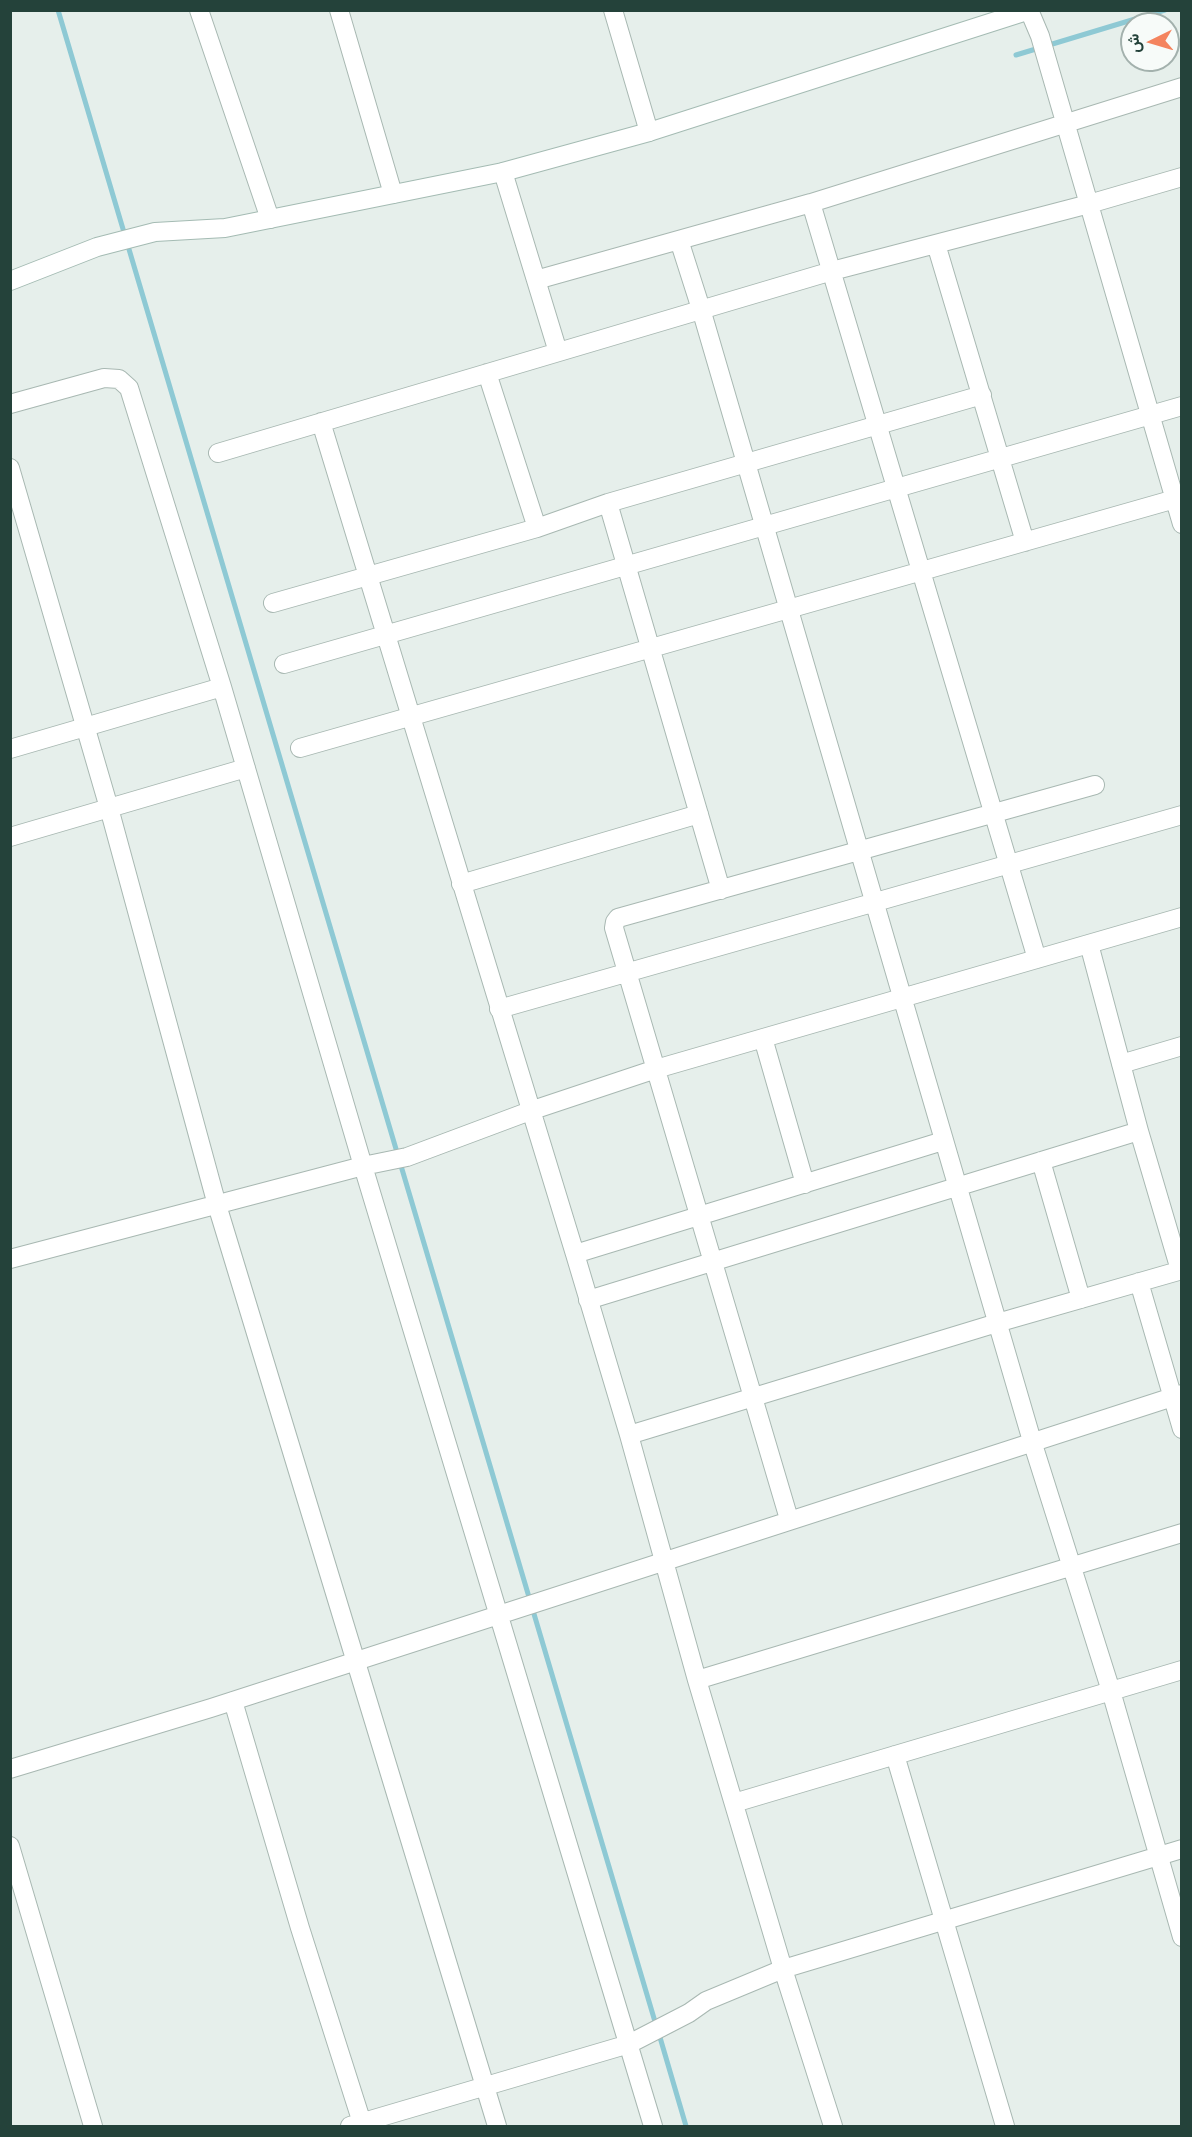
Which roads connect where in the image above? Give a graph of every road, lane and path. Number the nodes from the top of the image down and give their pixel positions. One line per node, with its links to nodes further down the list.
1 (199, 10): 13 (street)
2 (339, 10): 10 (street)
3 (613, 10): 7 (street)
4 (1030, 11): 6 (street); 7 (street)
5 (1182, 87): 6 (street)
6 (1065, 123): 11 (street); 12 (street)
7 (649, 132): 8 (street)
8 (503, 172): 10 (street); 17 (street)
9 (1182, 177): 12 (street)
10 (393, 194): 13 (street)
11 (811, 203): 14 (street); 16 (street)
12 (1089, 204): 15 (street); 25 (street)
13 (270, 219): 18 (street)
14 (679, 240): 17 (street); 19 (street)
15 (936, 244): 16 (street); 22 (street)
16 (832, 271): 19 (street); 27 (street)
17 (536, 280): 20 (street)
18 (10, 281)
19 (701, 309): 20 (street); 30 (street)
20 (558, 352): 21 (street)
21 (487, 373): 26 (street); 37 (street)
22 (982, 396): 27 (street); 29 (street)
23 (10, 404): 47 (street)
24 (1182, 406): 25 (street)
25 (1150, 415): 29 (street); 33 (street)
26 (321, 422): 28 (street); 41 (street)
27 (878, 426): 30 (street); 32 (street)
28 (218, 453)
29 (1000, 458): 32 (street); 38 (street)
30 (746, 465): 34 (street); 36 (street)
31 (10, 468): 49 (street)
32 (896, 488): 36 (street); 40 (street)
33 (1178, 498): 35 (street); 38 (street)
34 (608, 503): 37 (street); 39 (street)
35 (1182, 524)
36 (764, 526): 39 (street); 43 (street)
37 (537, 528): 41 (street)
38 (1024, 542): 40 (street)
39 (626, 566): 44 (street); 45 (street)
40 (921, 571): 43 (street); 55 (street)
41 (369, 576): 42 (street); 44 (street)
42 (273, 603)
43 (789, 609): 45 (street); 59 (street)
44 (386, 635): 46 (street); 48 (street)
45 (650, 648): 48 (street); 56 (street)
46 (284, 664)
47 (222, 687): 49 (street); 52 (street)
48 (410, 716): 50 (street); 61 (street)
49 (85, 727): 51 (street); 54 (street)
50 (300, 748)
51 (10, 749)
52 (246, 768): 54 (street); 78 (street)
53 (1095, 785): 55 (street)
54 (109, 808): 58 (street); 81 (street)
55 (993, 813): 59 (street); 60 (street)
56 (699, 814): 61 (street); 62 (street)
57 (1182, 815): 60 (street)
58 (10, 837)
59 (859, 851): 62 (street); 63 (street)
60 (1008, 864): 63 (street); 66 (street)
61 (461, 884): 69 (street)
62 (721, 890): 67 (street)
63 (874, 902): 67 (street); 68 (street)
64 (1182, 917): 65 (street)
65 (1089, 944): 66 (street); 72 (street)
66 (1036, 959): 68 (street)
67 (627, 972): 69 (street); 73 (street)
68 (902, 998): 70 (street); 76 (street)
69 (499, 1009): 74 (street)
70 (763, 1038): 73 (street); 79 (street)
71 (1182, 1046): 72 (street)
72 (1121, 1064): 75 (street)
73 (656, 1069): 74 (street); 82 (street)
74 (530, 1111): 78 (street); 83 (street)
75 (1139, 1131): 77 (street); 86 (street)
76 (943, 1141): 79 (street); 80 (street)
77 (1041, 1161): 80 (street); 88 (street)
78 (363, 1166): 81 (street); 100 (street)
79 (805, 1184): 82 (street)
80 (957, 1187): 85 (street); 90 (street)
81 (217, 1205): 84 (street); 101 (street)
82 (699, 1216): 83 (street); 85 (street)
83 (575, 1254): 89 (street)
84 (10, 1259)
85 (713, 1262): 89 (street); 92 (street)
86 (1181, 1270): 87 (street)
87 (1139, 1282): 88 (street); 91 (street)
88 (1081, 1299): 90 (street)
89 (588, 1300): 94 (street)
90 (998, 1323): 92 (street); 95 (street)
91 (1177, 1395): 93 (street); 95 (street)
92 (753, 1398): 94 (street); 96 (street)
93 (1182, 1429)
94 (629, 1435): 98 (street)
95 (1032, 1441): 96 (street); 99 (street)
96 (789, 1519): 98 (street)
97 (1182, 1533): 99 (street)
98 (664, 1560): 100 (street); 103 (street)
99 (1071, 1566): 103 (street); 104 (street)
100 (499, 1614): 101 (street); 115 (street)
101 (355, 1660): 105 (street); 116 (street)
102 (1182, 1671): 104 (street)
103 (697, 1680): 108 (street)
104 (1111, 1691): 106 (street); 111 (street)
105 (233, 1701): 107 (street); 117 (street)
106 (895, 1755): 108 (street); 112 (street)
107 (10, 1769)
108 (734, 1803): 114 (street)
109 (10, 1846): 118 (street)
110 (1182, 1849): 111 (street)
111 (1159, 1856): 112 (street); 113 (street)
112 (943, 1921): 114 (street); 122 (street)
113 (1182, 1937)
114 (783, 1969): 115 (street); 121 (street)
115 (629, 2044): 116 (street); 120 (street)
116 (485, 2087): 117 (street); 119 (street)
117 (358, 2125)
118 (93, 2127)
119 (497, 2127)
120 (653, 2127)
121 (832, 2127)
122 (1005, 2127)

